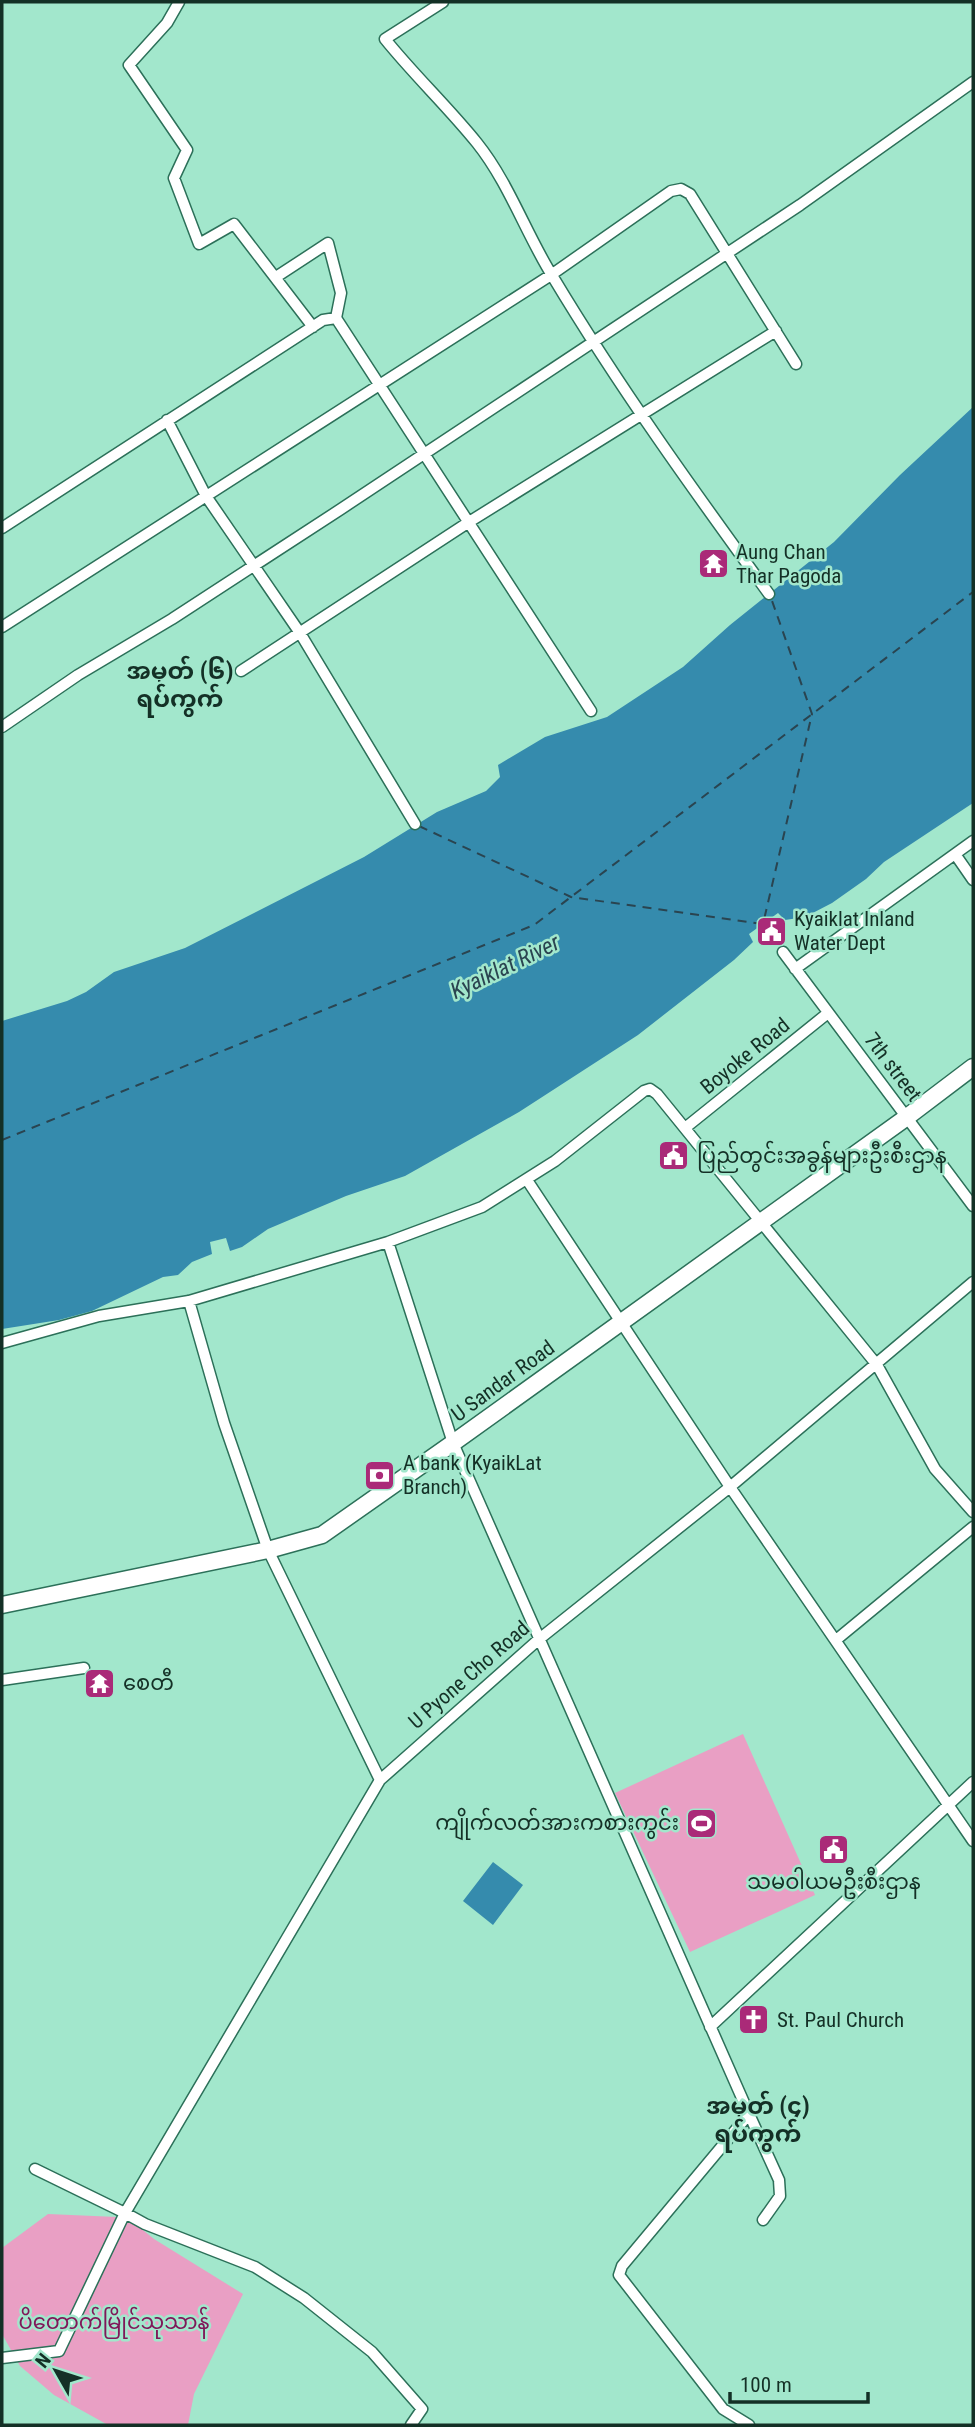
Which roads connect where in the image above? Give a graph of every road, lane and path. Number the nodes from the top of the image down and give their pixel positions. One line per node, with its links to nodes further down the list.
1 (179, 2): 6 (street)
2 (443, 2): 5 (street)
3 (973, 82): 4 (street)
4 (727, 253): 5 (street); 9 (street); 10 (street)
5 (551, 275): 10 (street); 12 (street)
6 (276, 277): 7 (street); 8 (street)
7 (337, 318): 8 (street); 12 (street)
8 (313, 327): 14 (street)
9 (776, 331): 11 (street); 13 (street)
10 (594, 342): 13 (street); 15 (street)
11 (796, 364)
12 (380, 385): 15 (street); 16 (street)
13 (642, 414): 17 (street); 20 (street)
14 (167, 420): 16 (street); 18 (street)
15 (425, 453): 17 (street); 19 (street)
16 (206, 496): 19 (street); 21 (street)
17 (469, 522): 22 (street); 24 (street)
18 (2, 528)
19 (253, 566): 22 (street); 25 (street)
20 (769, 594)
21 (2, 627)
22 (300, 633): 23 (street); 26 (street)
23 (241, 671)
24 (591, 711)
25 (2, 727)
26 (415, 824)
27 (973, 841): 28 (street)
28 (955, 854): 29 (street); 31 (street)
29 (973, 880)
30 (783, 952): 31 (street, 7th street)
31 (795, 969): 32 (street, 7th street)
32 (828, 1013): 34 (street, 7th street); 35 (street, Boyoke Road)
33 (973, 1067): 34 (main road, U Sandar Road)
34 (907, 1117): 37 (street, 7th street); 38 (main road, U Sandar Road)
35 (685, 1128): 36 (street); 38 (street)
36 (527, 1180): 39 (street); 42 (street)
37 (973, 1206)
38 (761, 1222): 42 (main road, U Sandar Road); 44 (street)
39 (388, 1242): 41 (street); 45 (street)
40 (973, 1282): 44 (street, U Pyone Cho Road)
41 (189, 1301): 43 (street); 49 (street)
42 (623, 1322): 45 (main road, U Sandar Road); 46 (street)
43 (2, 1343)
44 (877, 1365): 46 (street, U Pyone Cho Road); 47 (street)
45 (453, 1443): 49 (main road, U Sandar Road); 51 (street)
46 (730, 1487): 51 (street, U Pyone Cho Road); 52 (street)
47 (973, 1512)
48 (973, 1527): 52 (street)
49 (268, 1550): 50 (main road, U Sandar Road); 55 (street)
50 (2, 1605)
51 (538, 1640): 55 (street, U Pyone Cho Road); 59 (street)
52 (836, 1640): 57 (street)
53 (84, 1668): 54 (street)
54 (2, 1680)
55 (380, 1780): 62 (street, U Pyone Cho Road)
56 (973, 1782): 57 (street)
57 (948, 1805): 58 (street); 59 (street)
58 (973, 1841)
59 (710, 2027): 60 (street)
60 (749, 2114): 63 (street); 66 (street)
61 (35, 2169): 62 (street)
62 (125, 2213): 64 (street, U Pyone Cho Road); 65 (street)
63 (763, 2220)
64 (2, 2358)
65 (411, 2425)
66 (749, 2425)

